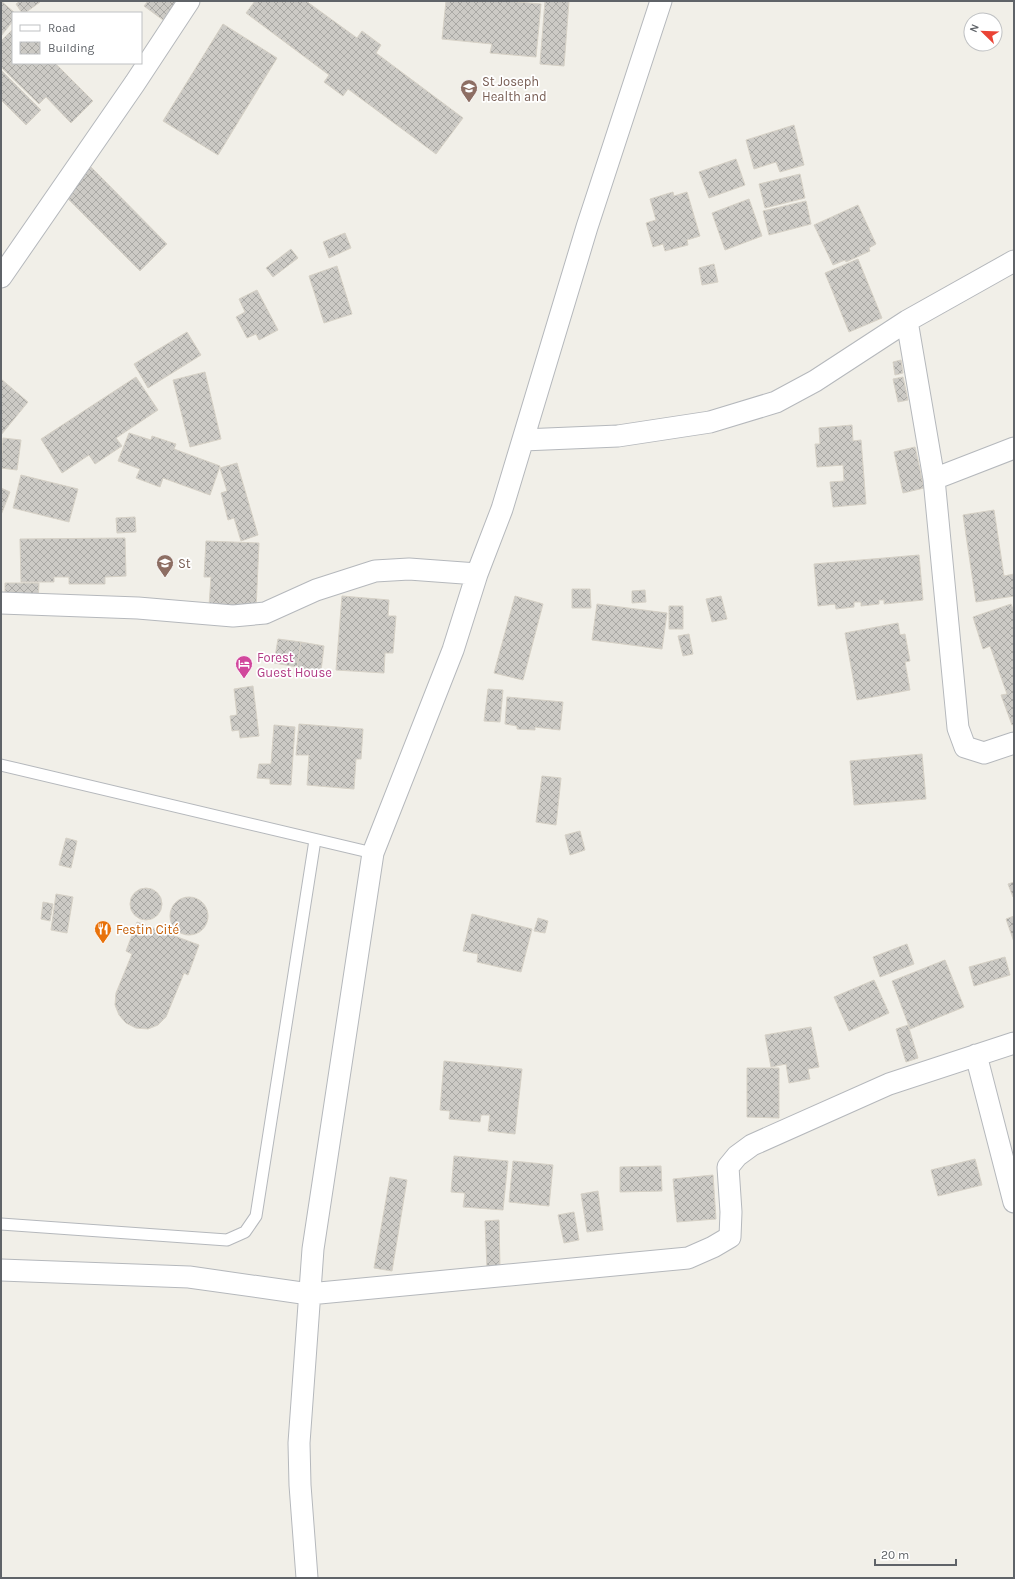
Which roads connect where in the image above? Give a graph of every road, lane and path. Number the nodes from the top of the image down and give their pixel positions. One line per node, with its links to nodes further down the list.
1 (188, 1): 4 (street)
2 (661, 1): 6 (street)
3 (1014, 261): 5 (street)
4 (1, 276)
5 (907, 320): 6 (street); 8 (street)
6 (523, 440): 9 (street)
7 (1014, 448): 8 (street)
8 (934, 479): 11 (street)
9 (478, 574): 10 (street); 14 (street)
10 (1, 603)
11 (1014, 743)
12 (1, 765): 13 (lane)
13 (315, 840): 14 (lane); 18 (lane)
14 (373, 854): 20 (street)
15 (1014, 1043): 16 (street)
16 (976, 1055): 17 (street); 20 (street)
17 (1014, 1202)
18 (1, 1224)
19 (1, 1270): 20 (street)
20 (309, 1294): 21 (street)
21 (307, 1578)

